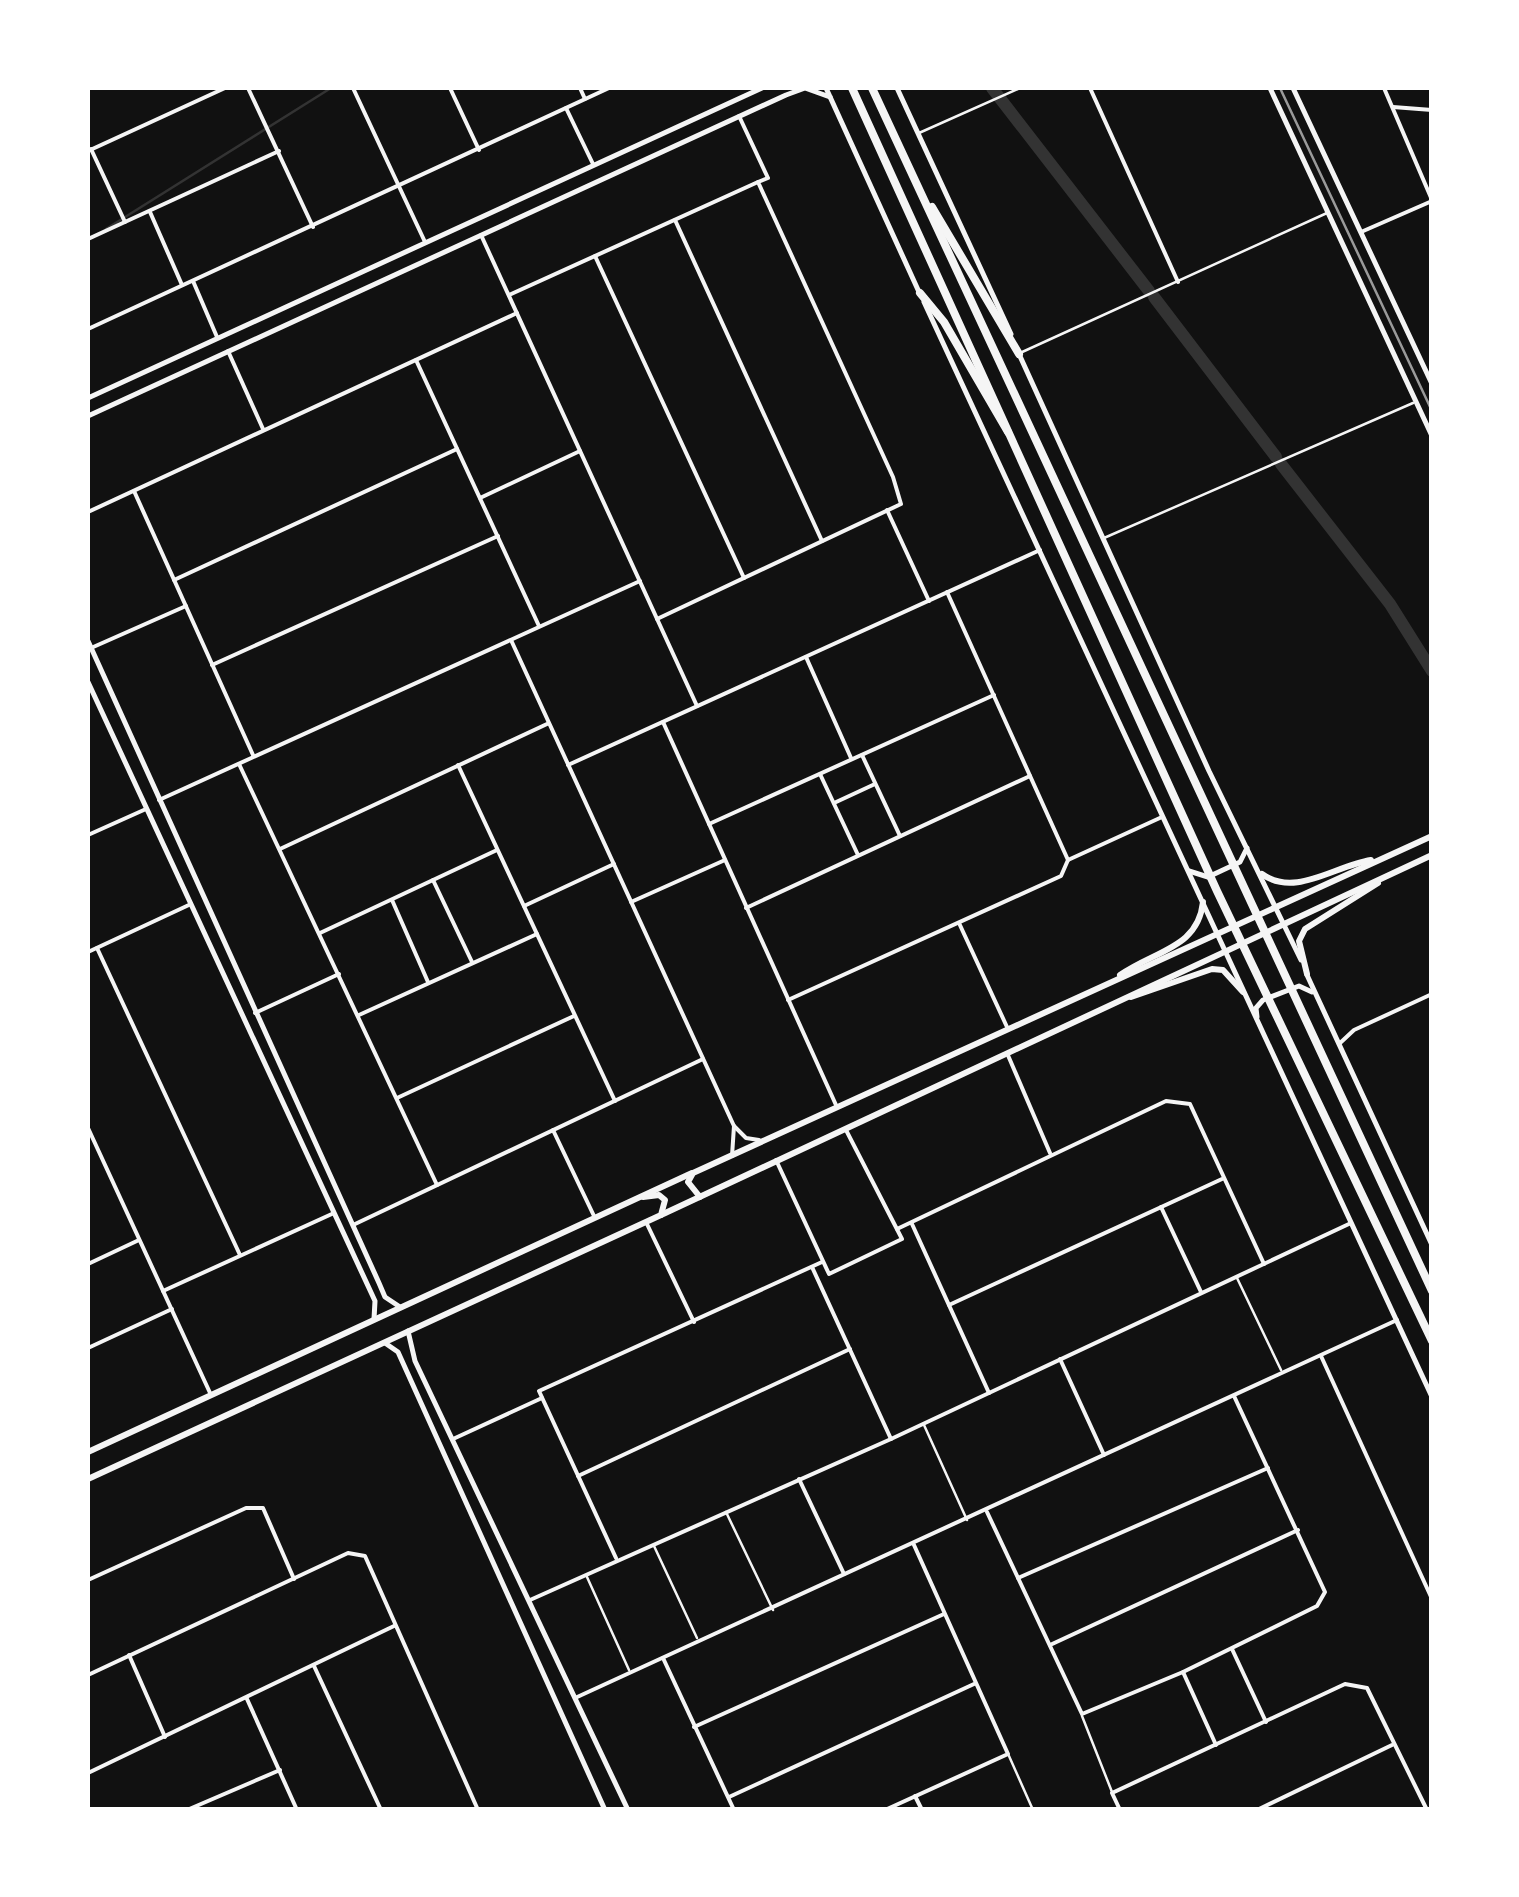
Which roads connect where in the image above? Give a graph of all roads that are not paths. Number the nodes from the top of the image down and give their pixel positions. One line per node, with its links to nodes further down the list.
1 (225, 88): 28 (street)
2 (248, 88): 30 (street)
3 (353, 88): 34 (street)
4 (450, 88): 29 (street)
5 (580, 88): 22 (street)
6 (609, 88): 22 (street)
7 (742, 88): 19 (street)
8 (762, 88): 19 (street)
9 (792, 88): 20 (street)
10 (826, 88): 21 (street)
11 (852, 88): 65 (highway)
12 (872, 88): 33 (highway)
13 (897, 88): 27 (street)
14 (1020, 88): 27 (lane)
15 (1090, 88): 48 (street)
16 (1270, 88): 37 (street)
17 (1293, 88): 42 (street)
18 (1384, 88): 23 (street)
19 (746, 95): 31 (street)
20 (786, 95): 21 (street); 26 (street)
21 (830, 97): 50 (street)
22 (586, 99): 24 (street)
23 (1393, 107): 25 (street); 35 (street)
24 (566, 108): 29 (street); 31 (street)
25 (1432, 110)
26 (740, 116): 32 (street); 43 (street)
27 (918, 134): 56 (street)
28 (89, 150): 40 (street)
29 (478, 150): 34 (street)
30 (278, 151): 36 (street); 41 (street)
31 (593, 164): 39 (street)
32 (758, 182): 38 (street); 71 (street)
33 (916, 184): 56 (highway); 197 (highway)
34 (398, 188): 41 (street); 45 (street)
35 (1432, 200): 42 (street)
36 (150, 212): 40 (street); 49 (street)
37 (1328, 212): 48 (lane); 62 (street)
38 (675, 220): 46 (street); 75 (street)
39 (472, 221): 43 (street); 45 (street)
40 (125, 222): 44 (street)
41 (313, 227): 47 (street)
42 (1360, 232): 59 (street)
43 (480, 236): 51 (street); 55 (street)
44 (88, 240)
45 (425, 242): 54 (street)
46 (596, 256): 51 (street); 77 (street)
47 (193, 281): 49 (street); 54 (street)
48 (1178, 282): 56 (lane)
49 (182, 286): 53 (street)
50 (920, 294): 65 (highway); 76 (street)
51 (509, 295): 52 (street)
52 (517, 313): 57 (street); 68 (street)
53 (88, 329)
54 (218, 338): 58 (street)
55 (228, 351): 60 (street); 64 (street)
56 (1019, 354): 74 (street)
57 (416, 360): 64 (street); 67 (street)
58 (135, 376): 60 (street); 61 (street)
59 (1432, 384)
60 (140, 392): 63 (street)
61 (88, 398)
62 (1416, 402): 66 (street); 74 (lane)
63 (88, 416)
64 (264, 430): 69 (street)
65 (1012, 435): 206 (highway)
66 (1432, 436)
67 (457, 449): 70 (street); 78 (street)
68 (580, 451): 70 (street); 79 (street)
69 (134, 491): 72 (street); 78 (street)
70 (480, 498): 73 (street)
71 (887, 510): 75 (street); 81 (street)
72 (88, 512)
73 (498, 536): 84 (street); 88 (street)
74 (1102, 538): 113 (street)
75 (822, 541): 77 (street)
76 (1040, 550): 80 (street); 108 (street)
77 (744, 578): 83 (street)
78 (174, 580): 82 (street)
79 (640, 580): 83 (street); 84 (street)
80 (947, 592): 81 (street); 90 (street)
81 (929, 601): 87 (street)
82 (186, 606): 86 (street); 88 (street)
83 (658, 619): 92 (street)
84 (540, 626): 85 (street)
85 (510, 640): 95 (street); 97 (street)
86 (89, 644): 91 (street)
87 (806, 657): 92 (street); 98 (street)
88 (212, 665): 97 (street)
89 (88, 682): 93 (street)
90 (994, 695): 96 (street); 103 (street)
91 (114, 703): 93 (street); 105 (street)
92 (698, 706): 94 (street)
93 (100, 708): 107 (street)
94 (663, 722): 101 (street); 109 (street)
95 (549, 723): 100 (street); 101 (street)
96 (862, 755): 98 (street); 104 (street)
97 (254, 757): 99 (street)
98 (852, 760): 102 (street)
99 (239, 764): 105 (street); 114 (street)
100 (458, 765): 114 (street); 115 (street)
101 (568, 765): 121 (street)
102 (820, 774): 106 (street); 109 (street)
103 (1030, 776): 111 (street); 120 (street)
104 (876, 784): 106 (street); 111 (street)
105 (159, 800): 151 (street)
106 (834, 804): 117 (street)
107 (146, 808): 110 (street); 129 (street)
108 (1164, 816): 120 (street); 122 (street)
109 (709, 824): 119 (street)
110 (88, 834)
111 (900, 836): 117 (street)
112 (1432, 836): 118 (main road)
113 (1247, 848): 122 (street); 123 (street)
114 (280, 849): 135 (street)
115 (498, 850): 125 (street); 130 (street)
116 (1432, 855): 124 (main road)
117 (858, 856): 131 (street)
118 (1382, 858): 123 (main road); 132 (main road)
119 (725, 860): 127 (street); 131 (street)
120 (1068, 860): 134 (street)
121 (614, 864): 127 (street); 130 (street)
122 (1189, 871): 128 (street)
123 (1262, 874): 132 (street)
124 (1388, 874): 133 (main road); 143 (main road)
125 (434, 880): 126 (street); 141 (street)
126 (392, 900): 135 (street); 144 (street)
127 (631, 902): 158 (street)
128 (1204, 902): 137 (street); 145 (main road)
129 (190, 904): 138 (street); 174 (street)
130 (524, 906): 136 (street)
131 (746, 908): 149 (street)
132 (1278, 908): 133 (street); 137 (main road)
133 (1285, 922): 139 (main road); 143 (street)
134 (959, 923): 149 (street); 155 (street)
135 (320, 933): 142 (street)
136 (537, 934): 141 (street); 153 (street)
137 (1219, 936): 139 (street); 145 (main road)
138 (97, 948): 140 (street); 188 (street)
139 (1224, 950): 146 (street); 150 (main road)
140 (88, 952)
141 (473, 963): 144 (street)
142 (339, 974): 151 (street); 152 (street)
143 (1307, 974): 148 (street)
144 (429, 983): 152 (street)
145 (1108, 983): 155 (main road)
146 (1243, 992): 150 (main road); 154 (street)
147 (1432, 994): 156 (street)
148 (1318, 998): 154 (street); 156 (street)
149 (788, 1000): 161 (street)
150 (1115, 1001): 157 (main road)
151 (254, 1013): 173 (street)
152 (359, 1014): 159 (street)
153 (575, 1016): 159 (street); 160 (street)
154 (1258, 1026): 183 (street)
155 (1008, 1028): 161 (main road)
156 (1338, 1044): 187 (street)
157 (1007, 1052): 164 (main road); 167 (street)
158 (703, 1058): 160 (street); 162 (street)
159 (397, 1098): 172 (street)
160 (614, 1100): 165 (street)
161 (836, 1107): 166 (main road)
162 (734, 1126): 166 (street); 168 (street)
163 (88, 1128): 186 (street)
164 (845, 1128): 169 (main road); 185 (street)
165 (553, 1130): 172 (street); 180 (street)
166 (763, 1140): 168 (main road)
167 (1050, 1153): 171 (street); 182 (street)
168 (732, 1156): 170 (main road)
169 (776, 1160): 176 (main road); 189 (street)
170 (693, 1173): 175 (main road); 176 (main road)
171 (1223, 1179): 177 (street); 191 (street)
172 (437, 1185): 184 (street)
173 (336, 1188): 174 (street); 184 (street)
174 (324, 1193): 178 (street)
175 (642, 1196): 179 (main road); 180 (main road)
176 (700, 1197): 179 (main road)
177 (1161, 1207): 198 (street); 199 (street)
178 (334, 1212): 188 (street); 195 (street)
179 (661, 1215): 181 (main road)
180 (595, 1218): 200 (main road)
181 (646, 1222): 204 (street); 205 (main road)
182 (910, 1222): 185 (street); 199 (street)
183 (1352, 1223): 191 (street); 203 (street)
184 (353, 1225): 194 (street)
185 (897, 1229): 189 (street)
186 (139, 1240): 190 (street); 196 (street)
187 (1431, 1242)
188 (240, 1255): 196 (street)
189 (822, 1262): 192 (street)
190 (88, 1264)
191 (1264, 1264): 193 (street)
192 (812, 1267): 204 (street); 209 (street)
193 (1236, 1277): 198 (street); 214 (lane)
194 (376, 1278): 195 (street); 200 (street)
195 (367, 1283): 202 (street)
196 (163, 1290): 201 (street)
197 (1432, 1291)
198 (1200, 1292): 211 (street)
199 (949, 1305): 215 (street)
200 (400, 1307): 202 (main road)
201 (172, 1309): 208 (street); 216 (street)
202 (374, 1319): 216 (main road)
203 (1397, 1320): 210 (street); 218 (street)
204 (694, 1322): 219 (street)
205 (408, 1330): 207 (main road); 212 (street)
206 (1432, 1341)
207 (382, 1342): 213 (street); 227 (main road)
208 (88, 1348)
209 (850, 1349): 222 (street); 226 (street)
210 (1321, 1356): 214 (street); 241 (street)
211 (1060, 1359): 215 (street); 224 (street)
212 (416, 1361): 213 (street); 221 (street)
213 (405, 1366): 274 (street)
214 (1282, 1374): 217 (street)
215 (990, 1392): 220 (street)
216 (212, 1395): 223 (main road)
217 (1234, 1396): 224 (street); 225 (street)
218 (1432, 1397)
219 (542, 1398): 221 (street); 226 (street)
220 (923, 1423): 222 (street); 231 (lane)
221 (453, 1438): 242 (street)
222 (891, 1439): 228 (street)
223 (88, 1452)
224 (1104, 1456): 230 (street)
225 (1268, 1468): 232 (street); 238 (street)
226 (578, 1476): 235 (street)
227 (88, 1478)
228 (800, 1479): 229 (street); 236 (street)
229 (726, 1511): 233 (street); 243 (lane)
230 (986, 1512): 231 (street); 238 (street)
231 (967, 1520): 234 (street)
232 (1298, 1530): 247 (street); 248 (street)
233 (654, 1544): 235 (street); 246 (lane)
234 (914, 1545): 236 (street); 244 (street)
235 (617, 1560): 237 (street)
236 (844, 1575): 243 (street)
237 (587, 1576): 242 (street); 252 (lane)
238 (1018, 1578): 247 (street)
239 (294, 1579): 240 (street); 245 (street); 249 (street)
240 (88, 1580)
241 (1432, 1599)
242 (530, 1600): 257 (street)
243 (773, 1610): 246 (street)
244 (944, 1614): 255 (street); 260 (street)
245 (394, 1626): 251 (street); 273 (street)
246 (698, 1640): 250 (street)
247 (1050, 1645): 258 (street)
248 (1232, 1649): 253 (street); 259 (street)
249 (129, 1655): 254 (street); 261 (street)
250 (662, 1658): 252 (street); 260 (street)
251 (314, 1666): 256 (street); 272 (street)
252 (630, 1672): 257 (street)
253 (1183, 1672): 258 (street); 262 (street)
254 (88, 1674)
255 (975, 1684): 264 (street); 269 (street)
256 (247, 1698): 261 (street); 265 (street)
257 (575, 1698): 275 (street)
258 (1082, 1714): 267 (lane)
259 (1266, 1723): 262 (street); 263 (street)
260 (694, 1727): 269 (street)
261 (165, 1736): 266 (street)
262 (1216, 1745): 267 (street)
263 (1392, 1746): 281 (street); 282 (street)
264 (1008, 1754): 268 (street); 279 (lane)
265 (280, 1770): 270 (street); 271 (street)
266 (88, 1773)
267 (1112, 1793): 280 (street)
268 (916, 1796): 277 (street); 278 (street)
269 (728, 1797): 276 (street)
270 (187, 1810)
271 (298, 1810)
272 (381, 1810)
273 (478, 1810)
274 (605, 1810)
275 (628, 1810)
276 (734, 1810)
277 (885, 1810)
278 (922, 1810)
279 (1033, 1810)
280 (1120, 1810)
281 (1257, 1810)
282 (1427, 1810)

